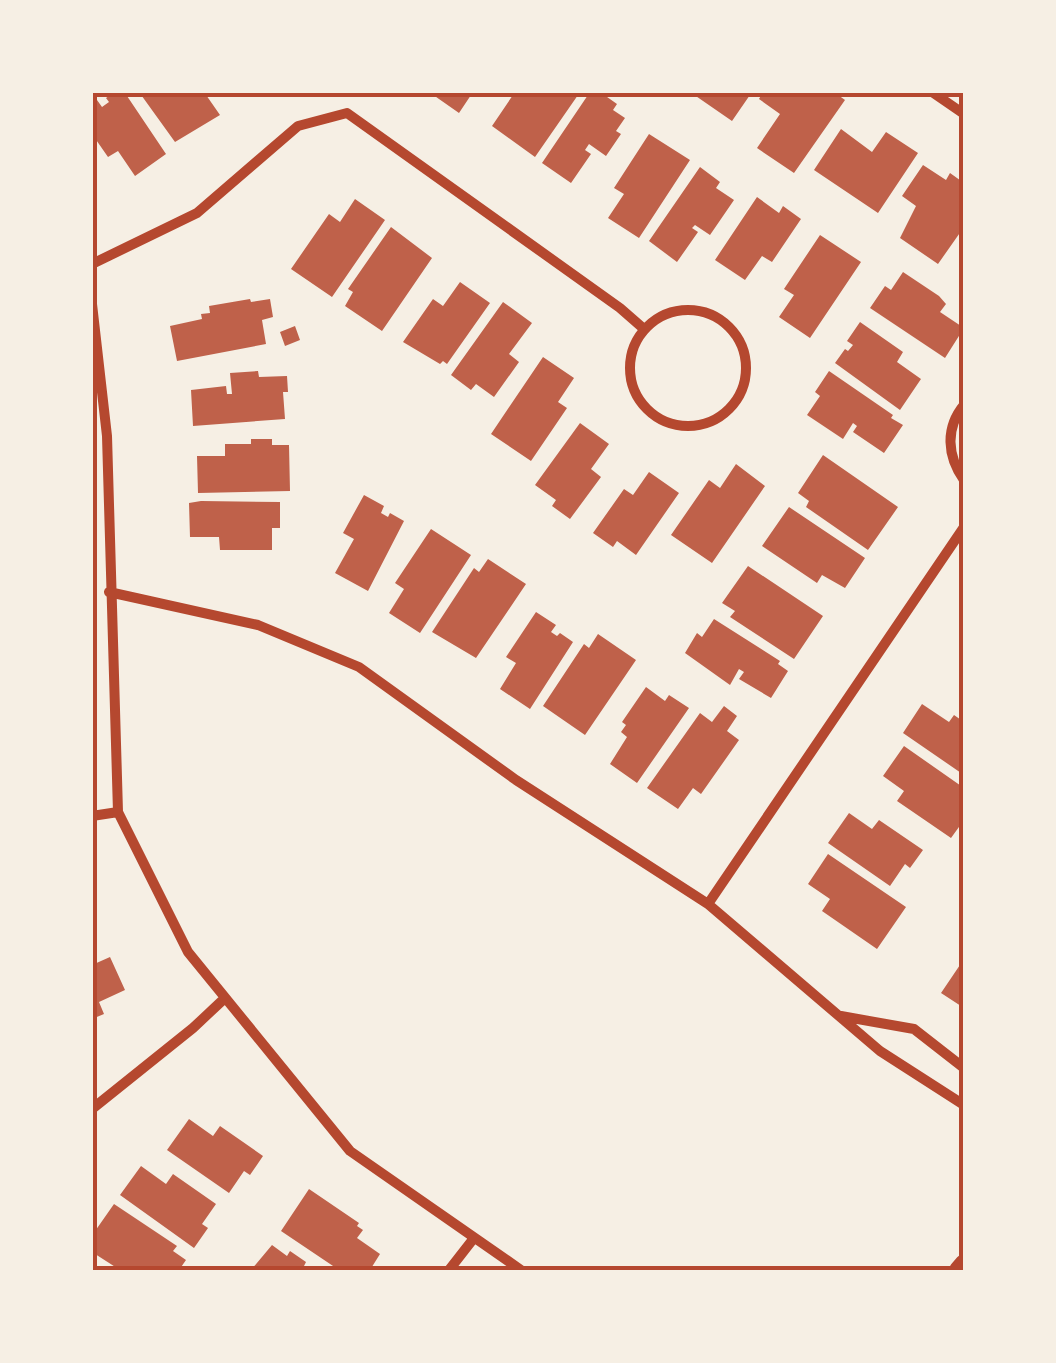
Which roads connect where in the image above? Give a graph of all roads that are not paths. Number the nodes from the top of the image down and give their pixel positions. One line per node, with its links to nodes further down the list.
1 (932, 92): 2 (street)
2 (964, 114)
3 (92, 264): 5 (street)
4 (92, 304): 9 (street)
5 (644, 329): 5 (street)
6 (964, 405): 7 (street)
7 (964, 480)
8 (964, 527): 12 (street)
9 (110, 592): 10 (street); 12 (street)
10 (118, 812): 11 (street); 13 (street)
11 (92, 816)
12 (708, 904): 14 (street)
13 (225, 998): 17 (street); 18 (street)
14 (840, 1016): 15 (street); 16 (street)
15 (964, 1068)
16 (964, 1105)
17 (92, 1109)
18 (474, 1238): 20 (street); 21 (street)
19 (964, 1263): 22 (street)
20 (449, 1270)
21 (521, 1270)
22 (958, 1270)

